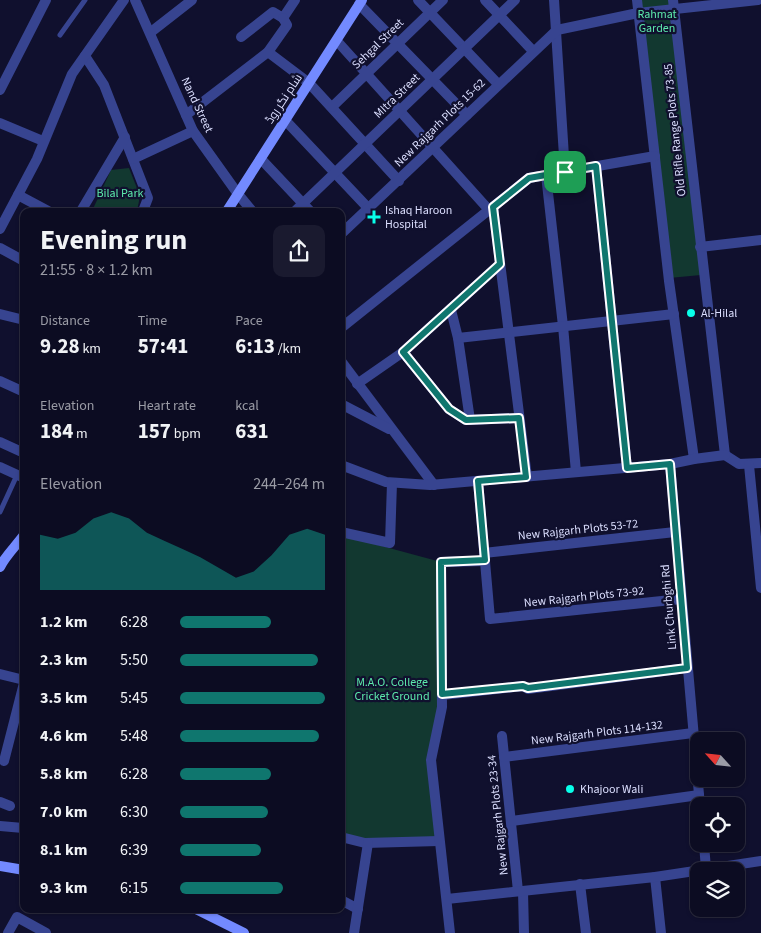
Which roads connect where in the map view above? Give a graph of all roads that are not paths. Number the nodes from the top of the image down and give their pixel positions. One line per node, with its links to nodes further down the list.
1 (46, 0): 34 (street)
2 (85, 0): 22 (lane)
3 (124, 0): 29 (street)
4 (135, 0): 21 (street, Nand Street)
5 (192, 0): 21 (street)
6 (295, 0): 19 (street)
7 (418, 0): 16 (street)
8 (442, 0): 16 (street, Sehgal Street)
9 (485, 0): 18 (street)
10 (516, 0): 18 (street, MItra Street)
11 (554, 0): 20 (street)
12 (637, 0): 17 (street)
13 (758, 0): 15 (street)
14 (361, 2): 24 (main road, شام نگر روڈ); 25 (street)
15 (674, 5): 17 (street); 68 (street, Old Rifle Range Plots 73-85)
16 (430, 12): 25 (street, Sehgal Street); 26 (street)
17 (638, 13): 20 (street); 46 (street)
18 (500, 15): 26 (street, MItra Street); 27 (street)
19 (282, 18): 23 (street); 28 (street)
20 (557, 30): 27 (street, New Rajgarh Plots 15-62); 50 (street)
21 (151, 32): 38 (street, Nand Street)
22 (60, 35)
23 (241, 37)
24 (337, 41): 30 (street); 32 (main road, شام نگر روڈ)
25 (397, 44): 30 (street, Sehgal Street); 31 (street)
26 (464, 49): 31 (street, MItra Street); 33 (street)
27 (534, 51): 33 (street, New Rajgarh Plots 15-62)
28 (268, 52): 32 (street); 38 (street)
29 (85, 56): 42 (street); 43 (street)
30 (366, 74): 35 (street, Sehgal Street); 36 (street)
31 (432, 79): 36 (street, MItra Street); 37 (street)
32 (309, 83): 35 (street); 39 (main road, شام نگر روڈ)
33 (498, 84): 37 (street, New Rajgarh Plots 15-62)
34 (1, 87)
35 (332, 107): 44 (street)
36 (400, 111): 44 (street, MItra Street); 45 (street)
37 (467, 114): 45 (street, New Rajgarh Plots 15-62)
38 (186, 115): 41 (street, Nand Street)
39 (285, 120): 48 (main road, شام نگر روڈ); 51 (street)
40 (0, 123): 43 (street)
41 (193, 131): 47 (street); 54 (street, Nand Street)
42 (125, 137): 47 (street); 57 (street)
43 (43, 141): 55 (street)
44 (365, 144): 51 (street, MItra Street); 53 (street)
45 (433, 148): 53 (street, New Rajgarh Plots 15-62); 64 (street)
46 (655, 156): 49 (street); 74 (street)
47 (133, 159): 58 (street)
48 (261, 159): 54 (main road, شام نگر روڈ); 61 (street)
49 (596, 166): 50 (street); 76 (street)
50 (565, 172): 52 (street)
51 (335, 173): 62 (street, MItra Street); 63 (street)
52 (546, 176): 64 (street); 78 (street)
53 (399, 181): 63 (street, New Rajgarh Plots 15-62)
54 (238, 194): 59 (main road, شام نگر روڈ); 60 (street, Nand Street)
55 (18, 195): 56 (street); 65 (street)
56 (42, 208)
57 (83, 208)
58 (144, 208)
59 (229, 208)
60 (250, 208)
61 (302, 208)
62 (304, 208)
63 (369, 209): 66 (street, New Rajgarh Plots 15-62)
64 (491, 209): 71 (street); 77 (street)
65 (1, 226)
66 (345, 230)
67 (761, 240): 68 (street)
68 (700, 247): 92 (street, Old Rifle Range Plots 73-85)
69 (0, 248): 70 (street)
70 (20, 259)
71 (500, 264): 72 (street); 79 (street)
72 (451, 310): 80 (street); 81 (street)
73 (0, 314): 75 (street)
74 (674, 314): 76 (street); 93 (street)
75 (20, 319)
76 (612, 320): 78 (street); 99 (street)
77 (345, 325)
78 (563, 326): 79 (street); 100 (street)
79 (510, 331): 80 (street); 87 (street)
80 (458, 338): 88 (street)
81 (403, 352): 84 (street); 88 (street)
82 (345, 367): 84 (street)
83 (0, 381): 85 (street)
84 (357, 384): 89 (street)
85 (20, 390)
86 (345, 406): 89 (street)
87 (519, 418): 88 (street); 102 (street)
88 (470, 420)
89 (392, 430): 105 (street)
90 (0, 442): 91 (street)
91 (20, 451)
92 (725, 455): 93 (street); 96 (street)
93 (694, 459): 95 (street)
94 (761, 463): 96 (street)
95 (670, 464): 99 (street); 107 (street, Link Churbghi Rd)
96 (749, 465): 112 (street)
97 (0, 467): 101 (street)
98 (345, 467): 104 (street)
99 (627, 468): 100 (street)
100 (576, 472): 102 (street)
101 (20, 477): 106 (lane)
102 (526, 477): 103 (street)
103 (478, 481): 105 (street); 110 (street)
104 (392, 483): 105 (street); 108 (street)
105 (434, 485)
106 (0, 512)
107 (674, 532): 110 (street, New Rajgarh Plots 53-72); 113 (street, Link Churbghi Rd)
108 (345, 533)
109 (20, 543): 111 (main road)
110 (485, 557): 113 (street, New Rajgarh Plots 73-92); 117 (street, New Rajgarh Plots 53-72)
111 (1, 560)
112 (761, 588)
113 (681, 599): 114 (street, Link Churbghi Rd)
114 (687, 668): 117 (street); 119 (street, Link Churbghi Rd)
115 (0, 674): 116 (street)
116 (20, 681)
117 (442, 694): 130 (street)
118 (20, 700): 123 (street)
119 (693, 732)
120 (690, 733): 122 (street, New Rajgarh Plots 114-132)
121 (502, 736): 122 (street, New Rajgarh Plots 23-34)
122 (504, 757): 126 (street, New Rajgarh Plots 23-34)
123 (6, 761)
124 (699, 788): 125 (street, Link Churbghi Rd)
125 (700, 795): 126 (street)
126 (512, 821): 139 (street, New Rajgarh Plots 23-34)
127 (0, 826): 128 (street)
128 (20, 828)
129 (345, 838): 131 (street)
130 (439, 841): 131 (street); 140 (street)
131 (368, 843): 142 (street)
132 (761, 861): 133 (street)
133 (745, 863)
134 (0, 866): 135 (main road)
135 (20, 869)
136 (690, 871): 137 (street)
137 (655, 876): 138 (street); 151 (street)
138 (580, 884): 139 (street); 150 (street)
139 (521, 891): 140 (street); 149 (street, New Rajgarh Plots 23-34)
140 (447, 899): 148 (street)
141 (345, 902): 142 (street)
142 (358, 909): 147 (street)
143 (204, 913): 146 (main road)
144 (44, 932): 145 (street)
145 (8, 933)
146 (244, 933)
147 (354, 933)
148 (450, 933)
149 (524, 933)
150 (586, 933)
151 (661, 933)

